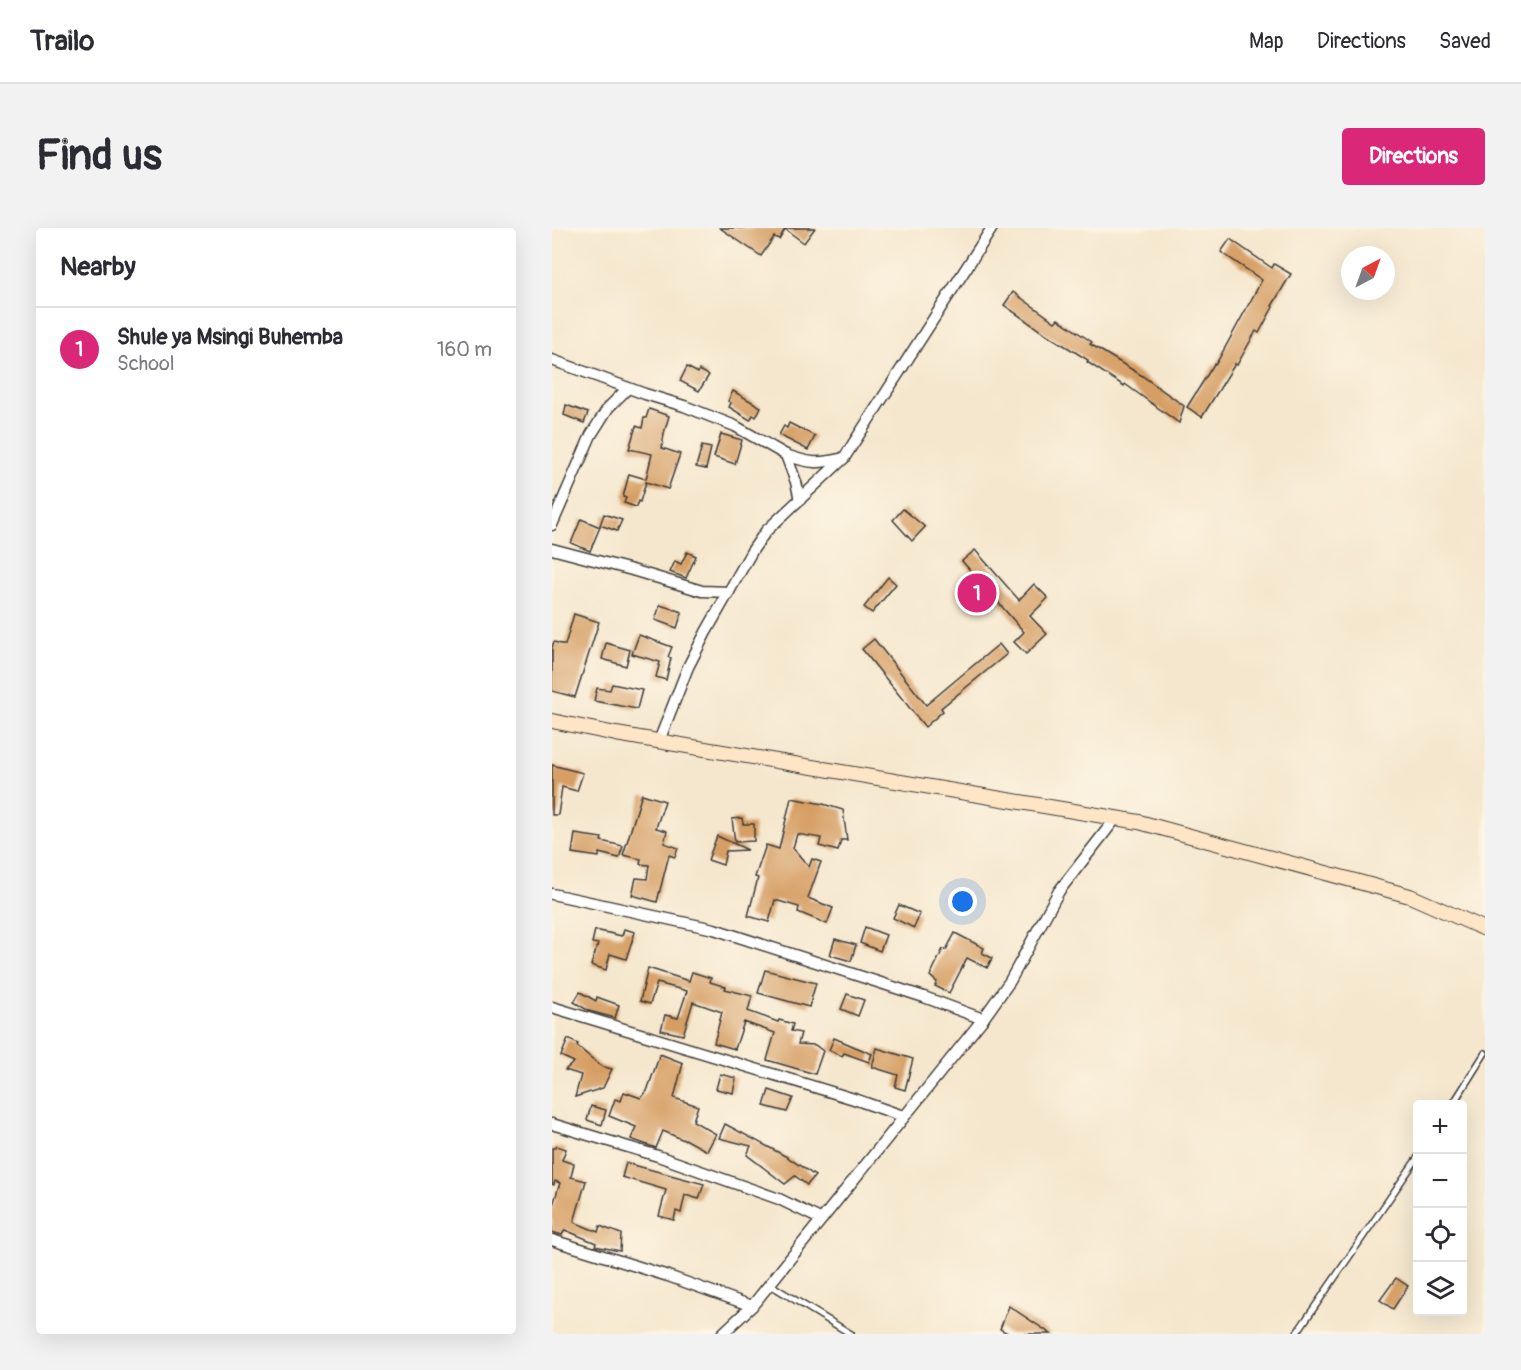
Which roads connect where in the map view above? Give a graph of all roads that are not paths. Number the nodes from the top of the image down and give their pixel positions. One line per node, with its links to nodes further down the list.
1 (992, 228): 5 (street)
2 (552, 360): 3 (street)
3 (628, 388): 4 (street); 7 (street)
4 (786, 455): 5 (street); 6 (street)
5 (844, 458): 6 (street)
6 (800, 500): 9 (street)
7 (552, 525)
8 (552, 549): 9 (street)
9 (729, 592): 11 (street)
10 (552, 721): 11 (main road)
11 (659, 741): 12 (main road)
12 (1116, 818): 14 (main road); 16 (street)
13 (552, 894): 16 (street)
14 (1485, 929)
15 (552, 1007): 19 (street)
16 (983, 1019): 19 (street)
17 (1485, 1053): 18 (lane)
18 (1456, 1100)
19 (903, 1116): 22 (street)
20 (552, 1124): 22 (street)
21 (1413, 1163): 28 (lane)
22 (820, 1219): 24 (street)
23 (552, 1240): 25 (street)
24 (769, 1284): 25 (street); 27 (lane)
25 (752, 1306): 26 (street)
26 (722, 1334)
27 (851, 1334)
28 (1296, 1334)

